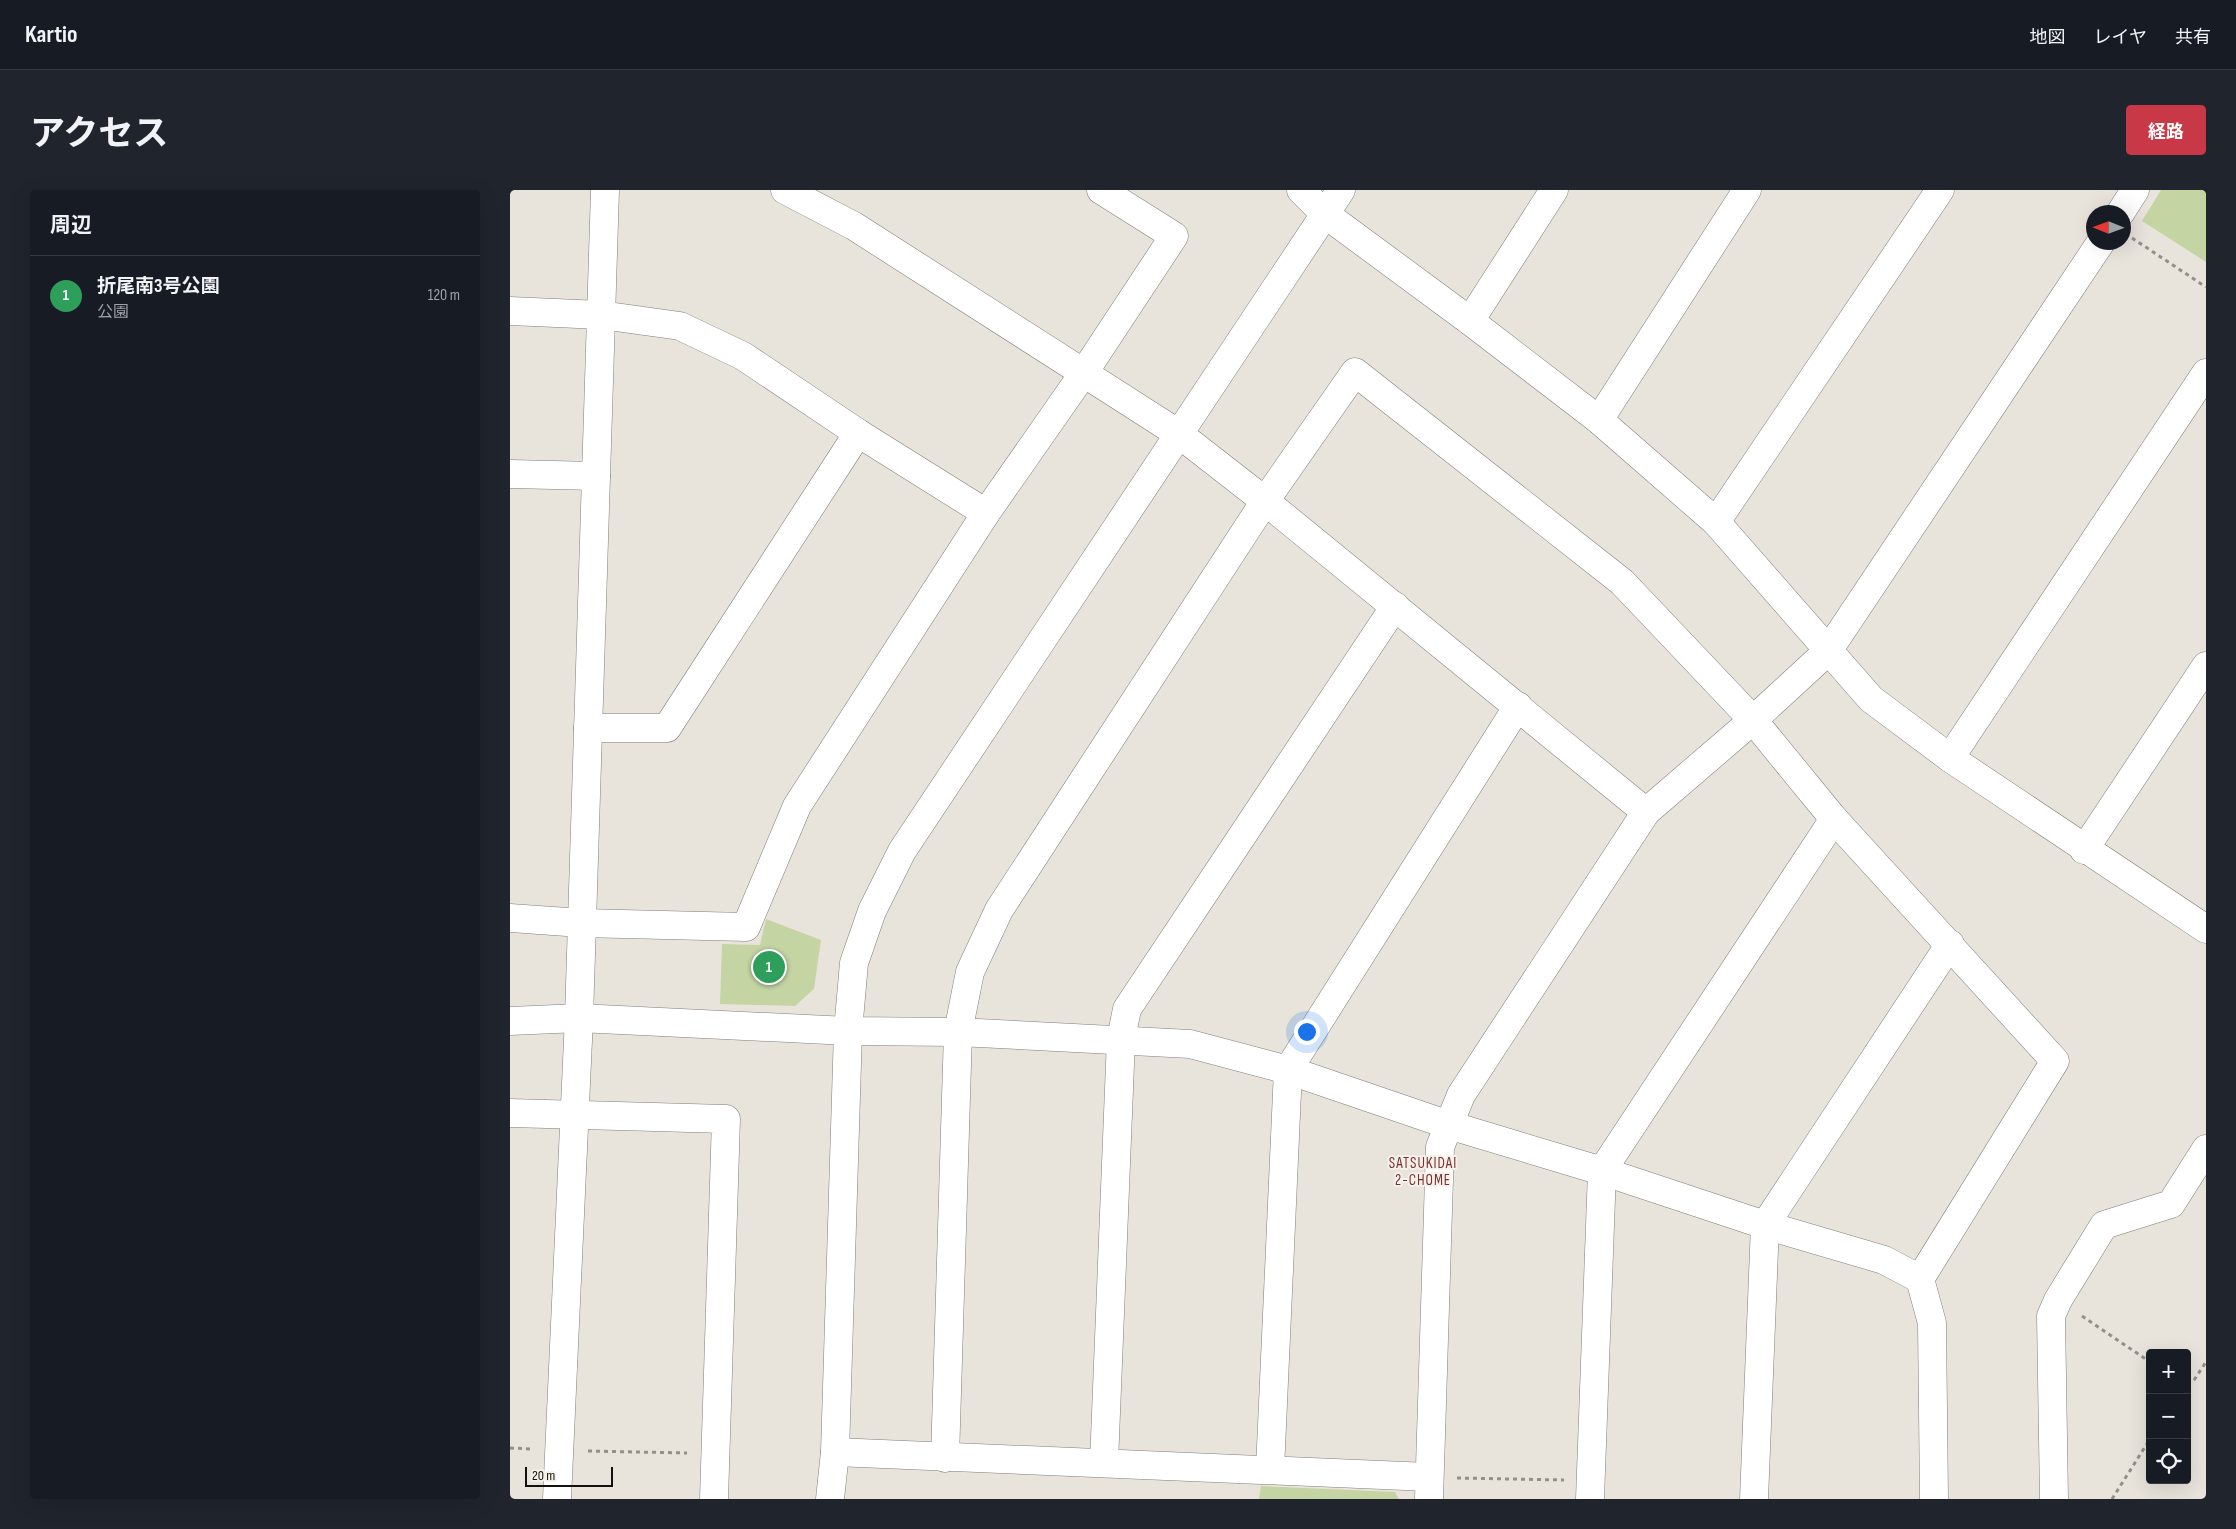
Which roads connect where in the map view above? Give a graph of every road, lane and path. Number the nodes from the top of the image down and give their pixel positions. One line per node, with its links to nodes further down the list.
1 (605, 190): 16 (street)
2 (785, 190): 19 (street)
3 (1101, 190): 19 (street)
4 (1301, 190): 11 (street)
5 (1341, 190): 11 (street)
6 (1554, 190): 17 (street)
7 (1747, 190): 20 (street)
8 (1940, 190): 27 (street)
9 (2135, 190): 10 (street)
10 (2125, 205)
11 (1325, 214): 17 (street); 22 (street)
12 (2132, 238): 14 (path)
13 (2096, 250): 29 (street)
14 (2206, 288)
15 (510, 311): 16 (street)
16 (601, 315): 21 (street); 24 (street)
17 (1470, 321): 20 (street)
18 (2206, 372): 34 (street)
19 (1083, 374): 22 (street); 26 (street)
20 (1599, 420): 27 (street)
21 (858, 433): 26 (street); 33 (street)
22 (1179, 434): 25 (street); 44 (street)
23 (510, 474): 24 (street)
24 (596, 476): 33 (street)
25 (1265, 502): 28 (street); 32 (street); 45 (street)
26 (986, 513): 39 (street)
27 (1716, 522): 29 (street)
28 (1395, 606): 31 (street); 46 (street)
29 (1828, 651): 32 (street); 34 (street)
30 (2206, 666): 37 (street)
31 (1518, 706): 35 (street); 47 (street)
32 (1754, 720): 35 (street); 36 (street)
33 (588, 728): 39 (street)
34 (1950, 758): 37 (street)
35 (1646, 812): 50 (street)
36 (1834, 818): 41 (street); 52 (street)
37 (2084, 850): 40 (street)
38 (510, 918): 39 (street)
39 (581, 922): 42 (street)
40 (2206, 929)
41 (1950, 944): 53 (street); 54 (street)
42 (579, 1018): 43 (street); 44 (street); 49 (street)
43 (510, 1021)
44 (848, 1031): 45 (street); 61 (street)
45 (958, 1032): 46 (street); 63 (street)
46 (1121, 1039): 47 (street); 64 (street)
47 (1288, 1070): 50 (street); 65 (street)
48 (510, 1113): 49 (street)
49 (573, 1115): 60 (street); 62 (street)
50 (1449, 1125): 52 (street); 66 (street)
51 (2206, 1149): 55 (street)
52 (1602, 1171): 53 (street); 67 (street)
53 (1764, 1225): 54 (street); 71 (street)
54 (1920, 1279): 72 (street)
55 (2058, 1300): 56 (path); 73 (street)
56 (2146, 1359)
57 (2206, 1362): 58 (path)
58 (2191, 1382)
59 (2146, 1445): 74 (path)
60 (559, 1450): 62 (path); 68 (street)
61 (835, 1452): 63 (street); 70 (street)
62 (715, 1454): 69 (street)
63 (945, 1458): 64 (street)
64 (1104, 1464): 65 (street)
65 (1270, 1470): 66 (street)
66 (1429, 1488): 67 (path)
67 (1590, 1490)
68 (557, 1499)
69 (714, 1499)
70 (830, 1499)
71 (1754, 1499)
72 (1934, 1499)
73 (2054, 1499)
74 (2112, 1499)

